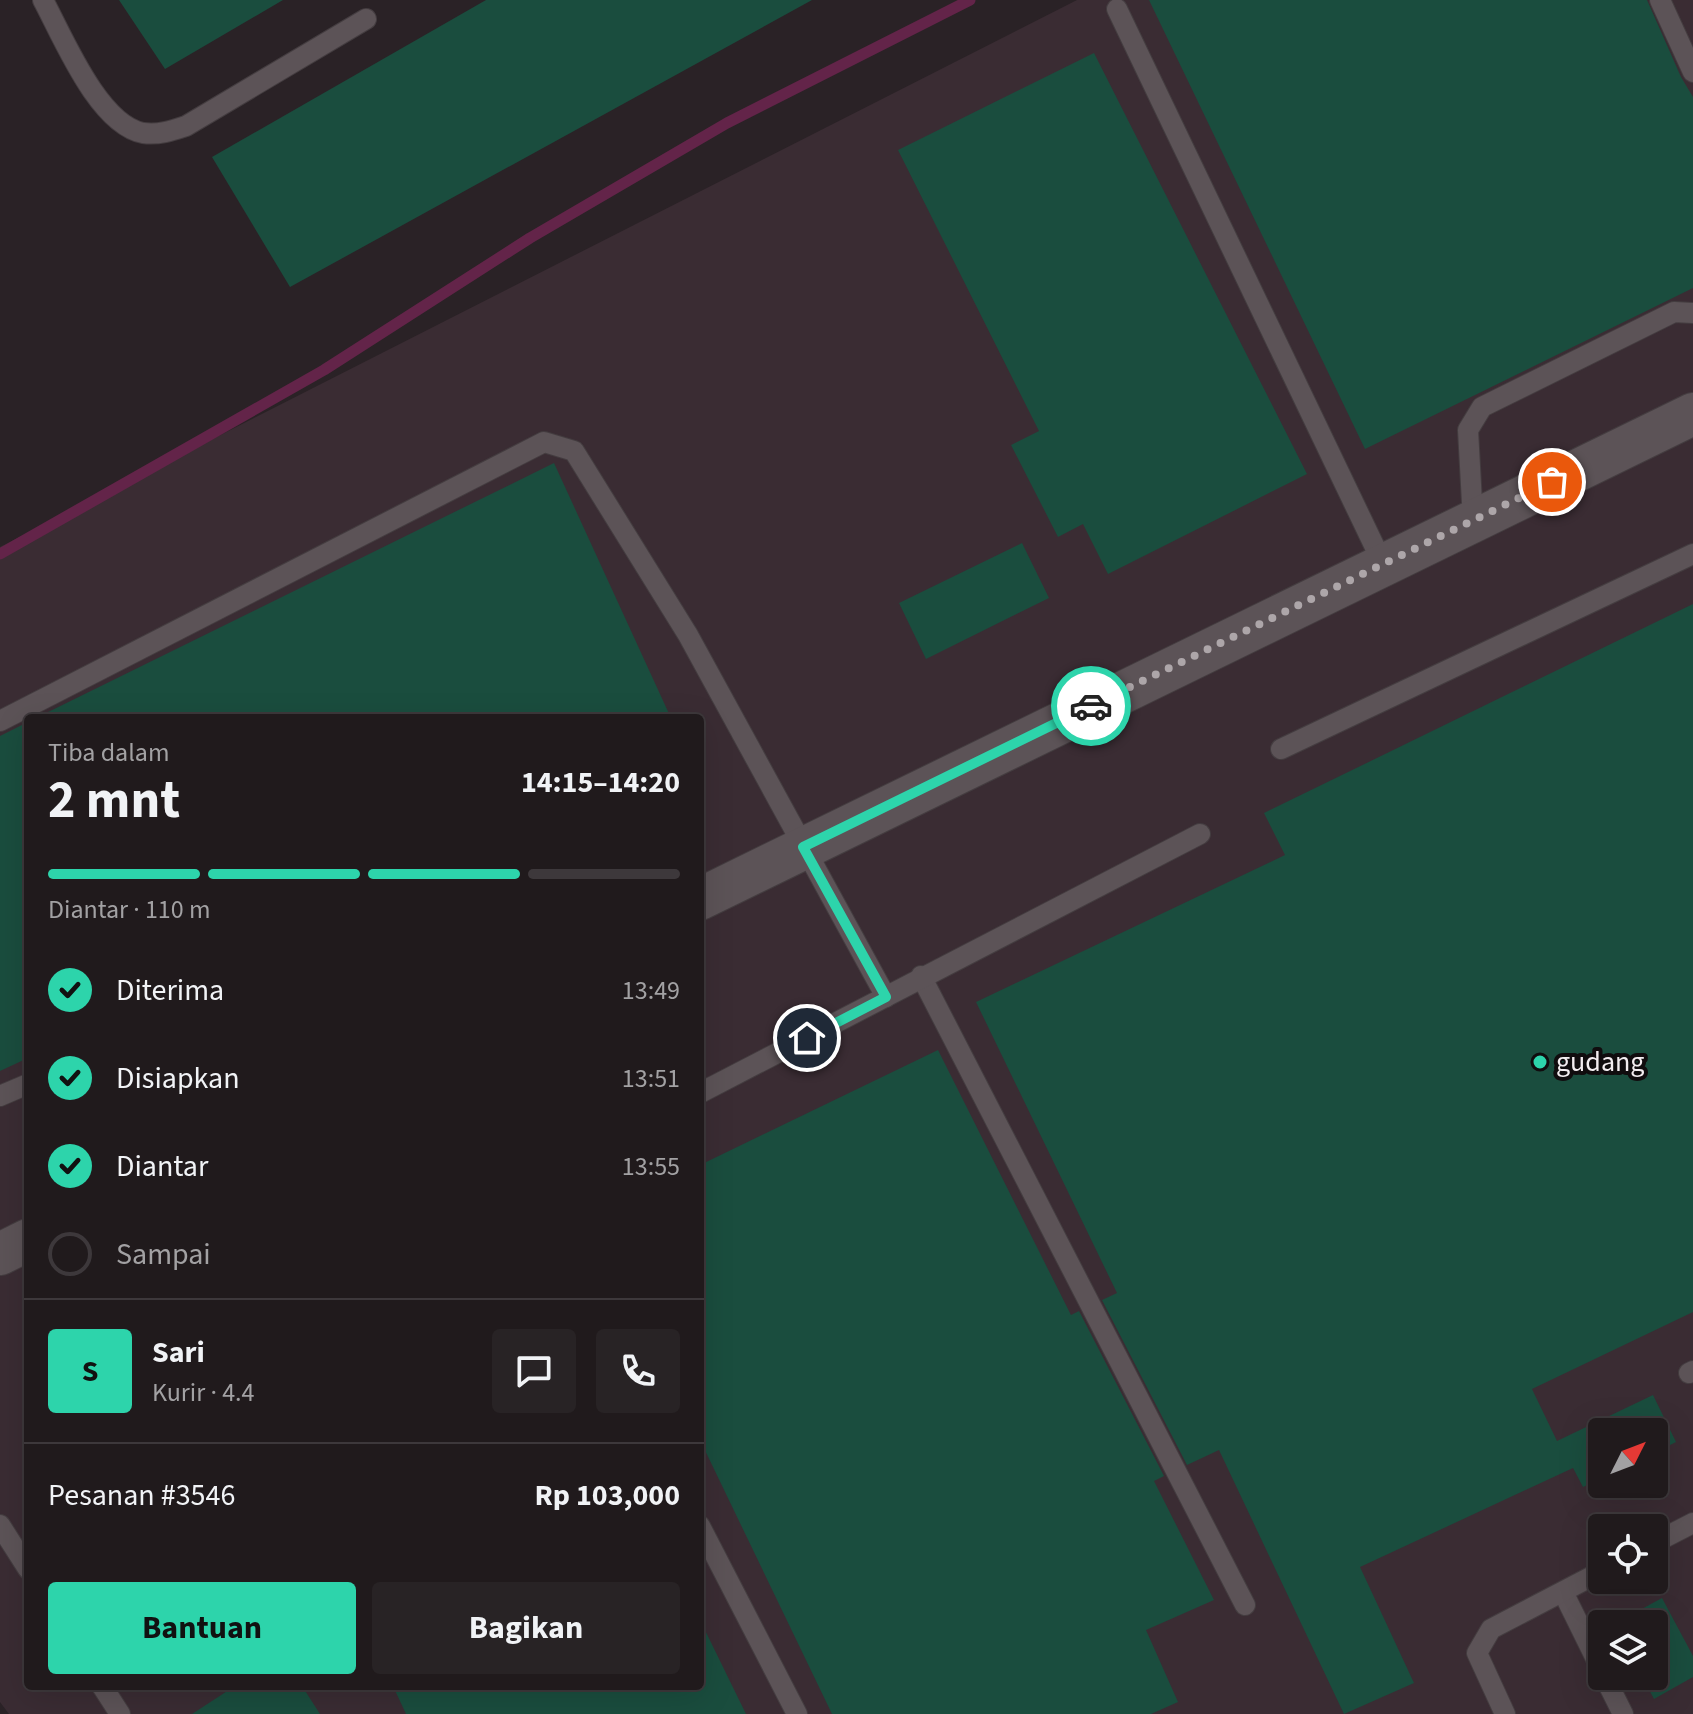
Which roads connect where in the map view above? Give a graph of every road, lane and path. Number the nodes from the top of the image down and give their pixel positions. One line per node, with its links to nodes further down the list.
1 (43, 0): 4 (lane)
2 (1660, 0): 5 (lane)
3 (1117, 9): 10 (lane)
4 (366, 19)
5 (1693, 72)
6 (1693, 313): 8 (lane)
7 (1690, 421): 8 (street)
8 (1473, 521): 10 (street)
9 (1693, 554): 12 (lane)
10 (1383, 564): 14 (street)
11 (0, 721): 14 (lane)
12 (1281, 749)
13 (1200, 834): 16 (lane)
14 (803, 847): 15 (street); 17 (lane)
15 (704, 897)
16 (921, 976): 17 (lane); 30 (lane)
17 (886, 997): 19 (lane)
18 (24, 1086): 20 (lane)
19 (704, 1091)
20 (0, 1096)
21 (24, 1242): 22 (street)
22 (0, 1254)
23 (1693, 1523): 26 (lane)
24 (0, 1525): 27 (lane)
25 (704, 1534): 35 (lane)
26 (1668, 1536)
27 (24, 1563)
28 (1588, 1579): 29 (lane)
29 (1563, 1592): 31 (lane); 36 (lane)
30 (1245, 1605)
31 (1588, 1643)
32 (105, 1690): 34 (lane)
33 (1611, 1690): 37 (lane)
34 (120, 1714)
35 (797, 1714)
36 (1505, 1714)
37 (1623, 1714)

